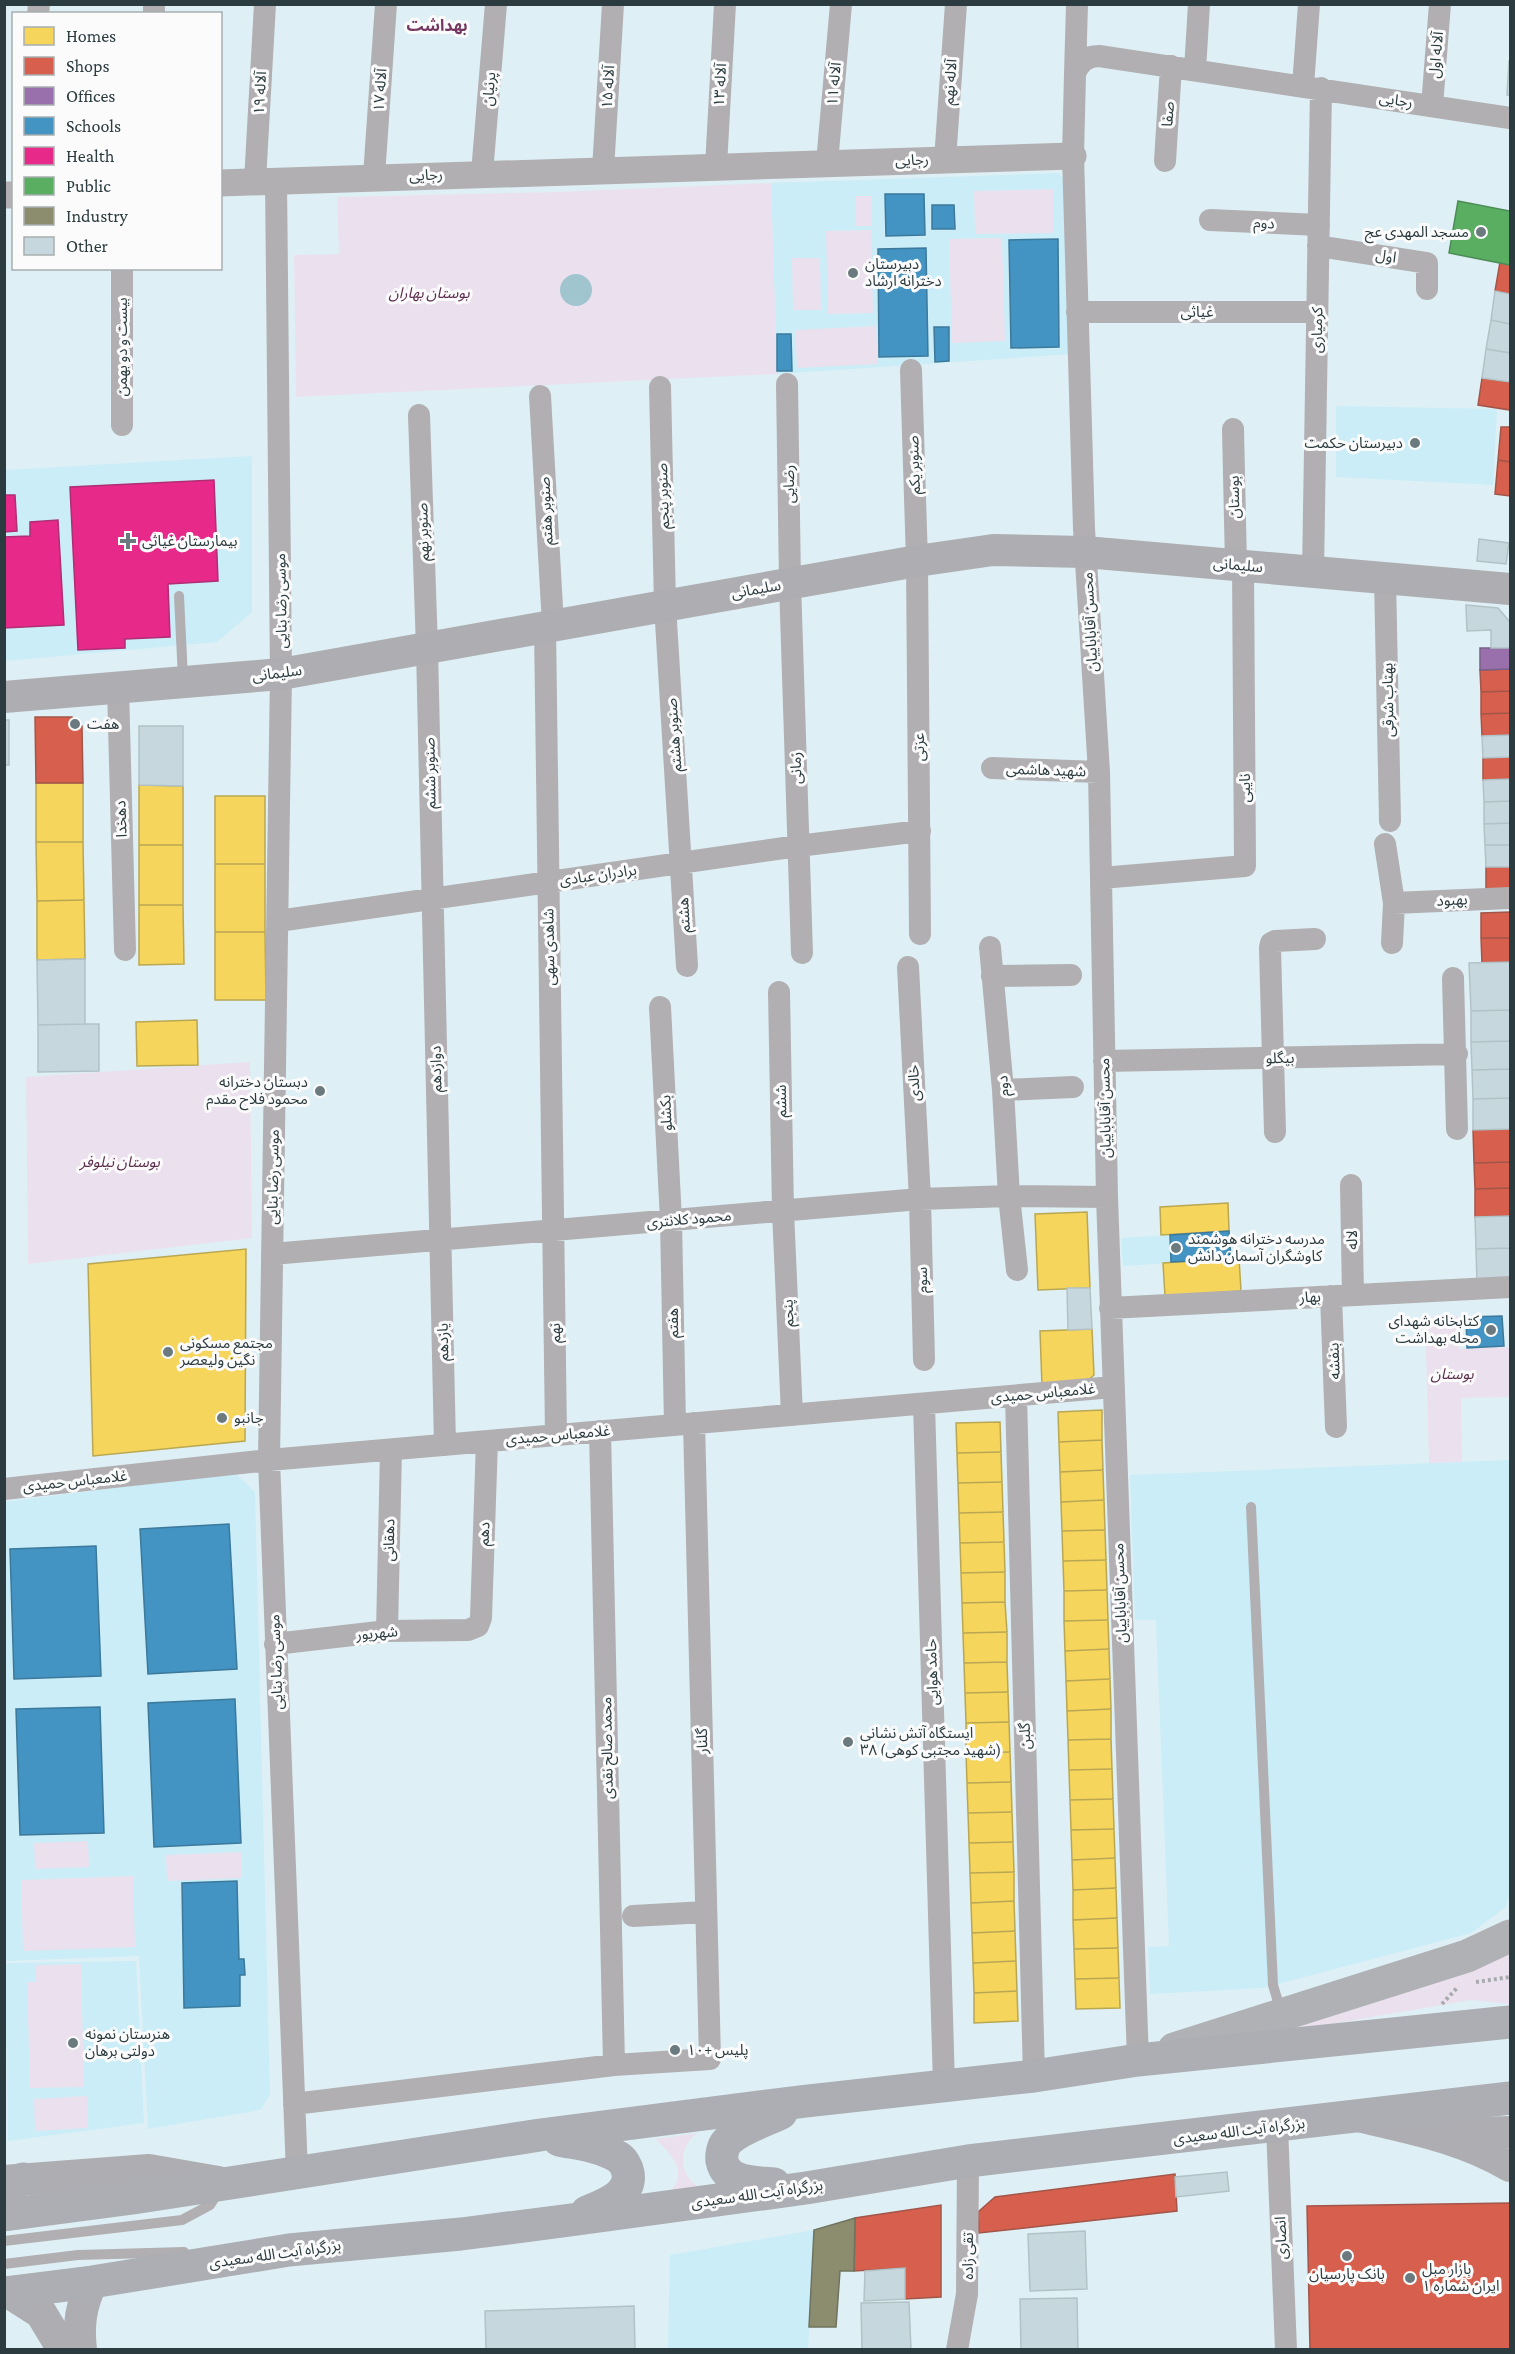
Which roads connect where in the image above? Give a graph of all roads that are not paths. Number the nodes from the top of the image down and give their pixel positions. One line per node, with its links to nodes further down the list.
1 (265, 4): 26 (street, آلاله ۱۹)
2 (386, 4): 25 (street, آلاله ۱۷)
3 (496, 4): 24 (street, پرنیان)
4 (613, 4): 23 (street, آلاله ۱۵)
5 (725, 4): 22 (street, آلاله ۱۳)
6 (841, 4): 21 (street, آلاله ۱۱)
7 (956, 4): 19 (street, آلاله نهم)
8 (1077, 4): 14 (street)
9 (1199, 4): 13 (street)
10 (1310, 4): 15 (street, کرمیاری)
11 (1440, 4): 16 (street, آلاله اول)
12 (1172, 66): 13 (street, رجایی); 14 (street, رجایی); 20 (street, صفا)
13 (1195, 70): 15 (street, رجایی)
14 (1075, 74): 18 (street)
15 (1312, 87): 16 (street, رجایی); 29 (street, کرمیاری)
16 (1432, 106): 17 (street, رجایی)
17 (1510, 118)
18 (1073, 156): 19 (street, رجایی); 32 (street, محسن آقاباباییان)
19 (945, 159): 21 (street, رجایی)
20 (1165, 161)
21 (827, 163): 22 (street, رجایی)
22 (716, 166): 23 (street, رجایی)
23 (603, 170): 24 (street, رجایی)
24 (482, 173): 25 (street, رجایی)
25 (375, 176): 26 (street, رجایی)
26 (265, 180): 27 (street, رجایی); 52 (street, موسی رضا بنایی)
27 (222, 183)
28 (1210, 220): 29 (street, دوم)
29 (1318, 236): 31 (street, اول); 33 (street, کرمیاری)
30 (122, 270): 39 (street, بیست و دو بهمن)
31 (1426, 289)
32 (1077, 312): 33 (street, غیاثی); 41 (street, محسن آقاباباییان)
33 (1317, 312): 44 (street, کرمیاری)
34 (911, 370): 42 (street, صنوبر یکم)
35 (788, 384): 46 (street, رضایی)
36 (660, 387): 49 (street, صنوبر پنجم)
37 (540, 396): 50 (street, صنوبر هفتم)
38 (419, 415): 51 (street, صنوبر نهم)
39 (122, 425)
40 (1233, 429): 43 (street, بوستان)
41 (1085, 552): 42 (main road, سلیمانی); 43 (main road, سلیمانی); 57 (street, محسن آقاباباییان)
42 (917, 561): 46 (main road, سلیمانی); 59 (street, عزتی)
43 (1240, 566): 44 (main road, سلیمانی); 63 (street, نایبی)
44 (1313, 572): 45 (main road, سلیمانی)
45 (1385, 578): 47 (main road, سلیمانی); 58 (street, بهتاب شرقی)
46 (790, 583): 49 (main road, سلیمانی); 61 (street, زمانی)
47 (1510, 589)
48 (179, 596): 53 (lane)
49 (665, 605): 50 (main road, سلیمانی); 62 (street, صنوبر هشتم)
50 (549, 626): 51 (main road, سلیمانی); 64 (street, شاهدی سهی)
51 (427, 648): 52 (main road, سلیمانی); 66 (street, صنوبر ششم)
52 (281, 674): 53 (main road, سلیمانی); 68 (street, موسی رضا بنایی)
53 (183, 682): 54 (main road, سلیمانی)
54 (118, 688): 55 (main road, سلیمانی); 73 (street, دهخدا)
55 (4, 697)
56 (992, 768): 57 (street, شهید هاشمی)
57 (1099, 772): 63 (street, محسن آقاباباییان)
58 (1390, 821)
59 (920, 831): 61 (street, برادران عبادی); 69 (street, عزتی)
60 (1385, 844): 67 (street)
61 (798, 846): 62 (street, برادران عبادی); 74 (street, زمانی)
62 (682, 864): 64 (street, برادران عبادی); 75 (street, هشتم)
63 (1101, 878): 84 (street, محسن آقاباباییان)
64 (548, 882): 66 (street, برادران عبادی); 95 (street, شاهدی سهی)
65 (1510, 898): 67 (street, بهبود)
66 (433, 899): 68 (street, برادران عبادی); 96 (street, دوازدهم)
67 (1394, 903): 71 (street)
68 (278, 921): 97 (street, موسی رضا بنایی)
69 (920, 934)
70 (1315, 939): 83 (street)
71 (1392, 943)
72 (990, 947): 78 (street, دوم)
73 (125, 950)
74 (802, 952)
75 (687, 966)
76 (908, 967): 92 (street, خالدی)
77 (1071, 975): 78 (street)
78 (992, 976): 86 (street, دوم)
79 (1453, 978): 82 (street)
80 (779, 992): 93 (street, ششم)
81 (660, 1007): 94 (street, بکشلو)
82 (1457, 1054): 83 (street, بیگلو); 87 (street)
83 (1274, 1058): 84 (street, بیگلو); 88 (street)
84 (1104, 1061): 91 (street, محسن آقاباباییان)
85 (1073, 1087): 86 (street)
86 (1003, 1090): 90 (street, دوم)
87 (1457, 1128)
88 (1275, 1131)
89 (1351, 1185): 100 (street, لاله)
90 (1009, 1196): 91 (street, محمود کلانتری); 92 (street, محمود کلانتری); 98 (street, دوم)
91 (1107, 1197): 101 (street, محسن آقاباباییان)
92 (920, 1199): 93 (street, محمود کلانتری); 102 (street, سوم)
93 (783, 1211): 94 (street, محمود کلانتری); 106 (street, پنجم)
94 (671, 1220): 95 (street, محمود کلانتری); 107 (street, هفتم)
95 (553, 1230): 96 (street, محمود کلانتری); 110 (street, نهم)
96 (440, 1240): 97 (street, محمود کلانتری); 112 (street, یازدهم)
97 (272, 1254): 114 (street, موسی رضا بنایی)
98 (1017, 1270)
99 (1510, 1287): 100 (street, بهار)
100 (1342, 1296): 101 (street, بهار); 108 (street, بنفشه)
101 (1110, 1308): 103 (street, محسن آقاباباییان)
102 (924, 1360)
103 (1113, 1387): 104 (street, غلامعباس حمیدی); 125 (street, محسن آقاباباییان)
104 (1016, 1396): 105 (street, غلامعباس حمیدی); 127 (street, گلبن)
105 (924, 1404): 106 (street, غلامعباس حمیدی); 128 (street, حامد هوایی)
106 (792, 1415): 107 (street, غلامعباس حمیدی)
107 (685, 1424): 109 (street, غلامعباس حمیدی); 120 (street, گلنار)
108 (1336, 1427)
109 (600, 1431): 110 (street, غلامعباس حمیدی); 126 (street, محمد صالح نقدی)
110 (556, 1435): 111 (street, غلامعباس حمیدی)
111 (487, 1442): 112 (street, غلامعباس حمیدی); 117 (street, دهم)
112 (445, 1445): 113 (street, غلامعباس حمیدی)
113 (392, 1450): 114 (street, غلامعباس حمیدی); 118 (street, دهقانی)
114 (269, 1461): 115 (street, غلامعباس حمیدی); 119 (street, موسی رضا بنایی)
115 (4, 1489)
116 (1251, 1507): 123 (lane)
117 (478, 1626): 118 (street, شهریور)
118 (387, 1631): 119 (street, شهریور)
119 (275, 1644): 131 (street, موسی رضا بنایی)
120 (706, 1912): 121 (street); 126 (street, گلنار)
121 (633, 1916)
122 (1510, 1936): 123 (main road)
123 (1282, 2015): 125 (main road)
124 (1510, 2022): 125 (highway)
125 (1138, 2060): 127 (highway)
126 (614, 2065): 131 (street)
127 (1034, 2076): 128 (highway)
128 (944, 2085): 130 (highway)
129 (1510, 2098): 132 (highway, بزرگراه آیت الله سعیدی)
130 (807, 2101): 135 (highway); 141 (highway)
131 (294, 2104): 138 (street, موسی رضا بنایی)
132 (1358, 2116): 133 (highway, بزرگراه آیت الله سعیدی); 134 (main road); 137 (main road)
133 (1277, 2127): 136 (highway, بزرگراه آیت الله سعیدی); 152 (street, انصاری)
134 (1510, 2132)
135 (540, 2135): 138 (highway); 143 (highway)
136 (968, 2161): 141 (highway, بزرگراه آیت الله سعیدی); 151 (street, تقی زاده)
137 (1510, 2166)
138 (297, 2173): 140 (highway)
139 (11, 2182): 140 (main road)
140 (224, 2183): 142 (highway); 144 (lane)
141 (806, 2188): 143 (highway, بزرگراه آیت الله سعیدی)
142 (4, 2215)
143 (563, 2221): 145 (highway, بزرگراه آیت الله سعیدی)
144 (4, 2241)
145 (289, 2250): 147 (lane); 148 (highway, بزرگراه آیت الله سعیدی)
146 (195, 2252): 149 (lane)
147 (207, 2252)
148 (92, 2282): 149 (highway, بزرگراه آیت الله سعیدی); 150 (main road)
149 (6, 2283): 150 (main road)
150 (70, 2345)
151 (957, 2349)
152 (1286, 2349)

